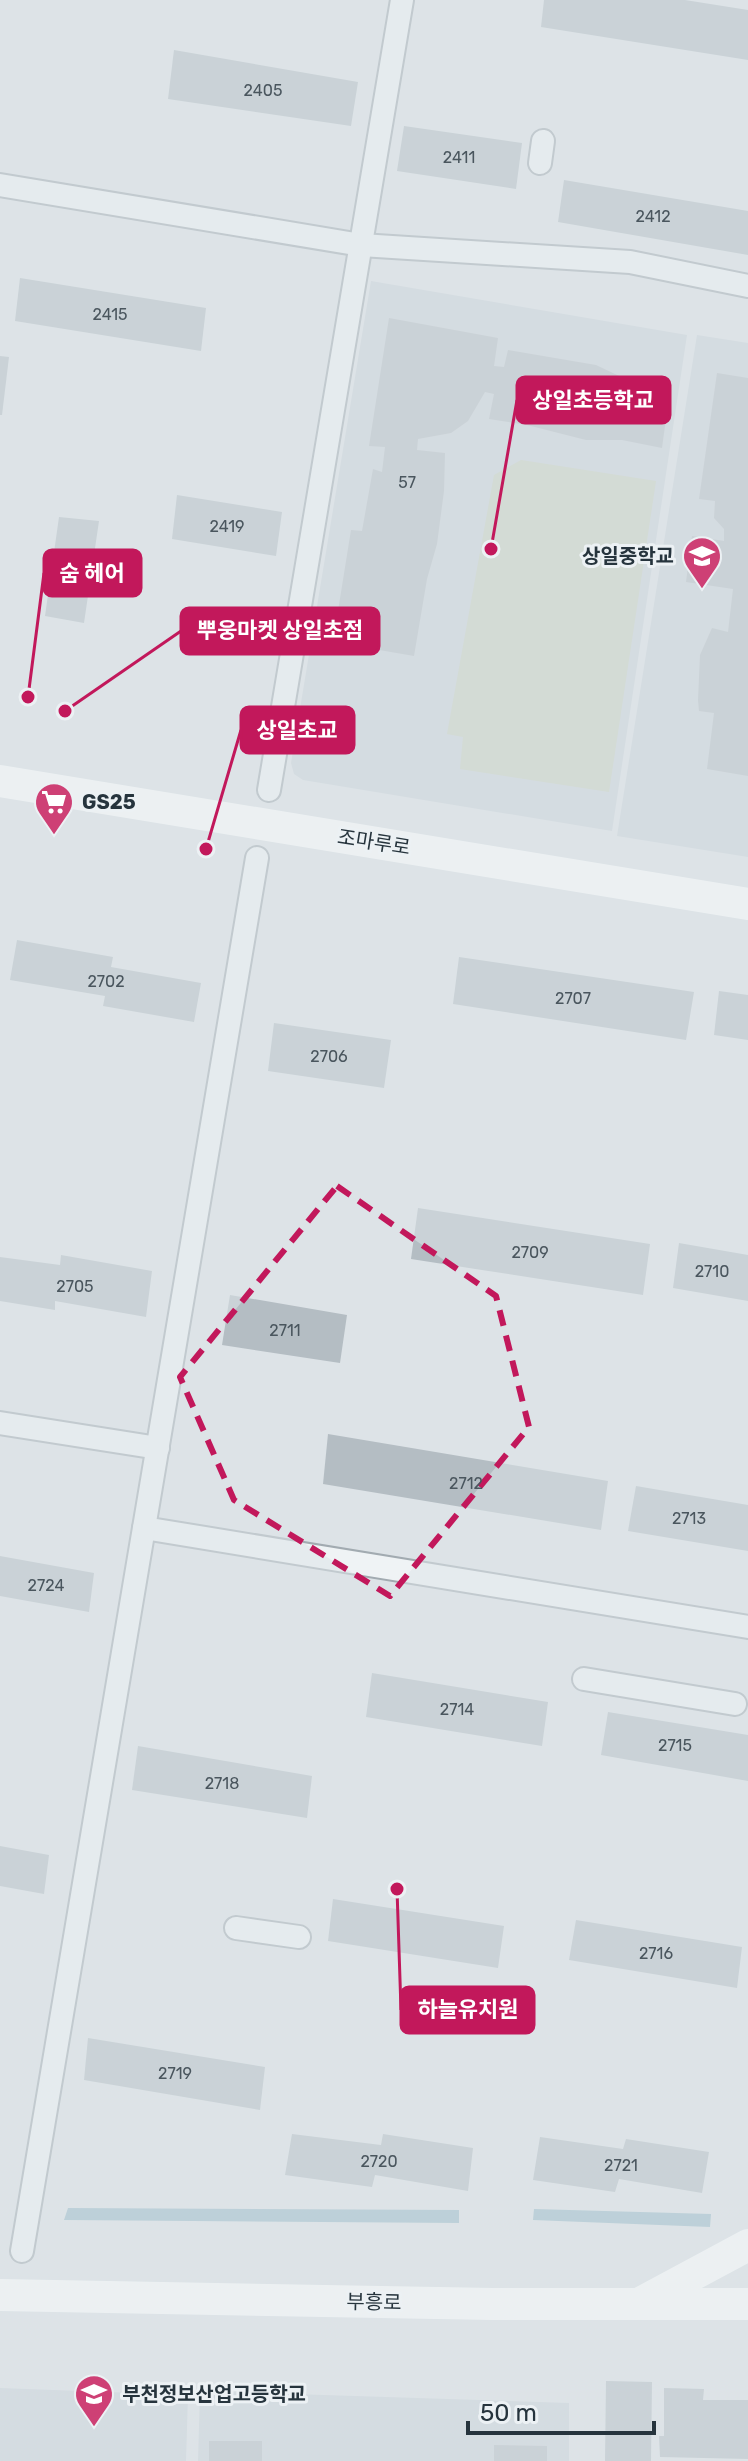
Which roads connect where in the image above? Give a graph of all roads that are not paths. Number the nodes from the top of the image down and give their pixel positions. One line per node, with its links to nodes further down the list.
1 (402, 0): 3 (street)
2 (0, 185): 3 (street)
3 (361, 245): 4 (street); 6 (street)
4 (748, 286)
5 (0, 781): 8 (street, 조마루로)
6 (269, 790)
7 (257, 858): 10 (street)
8 (748, 904)
9 (0, 1423): 10 (street)
10 (158, 1448): 11 (street)
11 (144, 1528): 12 (street); 18 (street)
12 (748, 1627)
13 (584, 1679): 14 (street)
14 (735, 1704)
15 (236, 1928): 16 (street)
16 (299, 1937)
17 (748, 2245): 20 (street)
18 (22, 2251)
19 (0, 2295): 20 (street, 부흥로)
20 (639, 2304): 21 (street, 부흥로)
21 (748, 2304)

